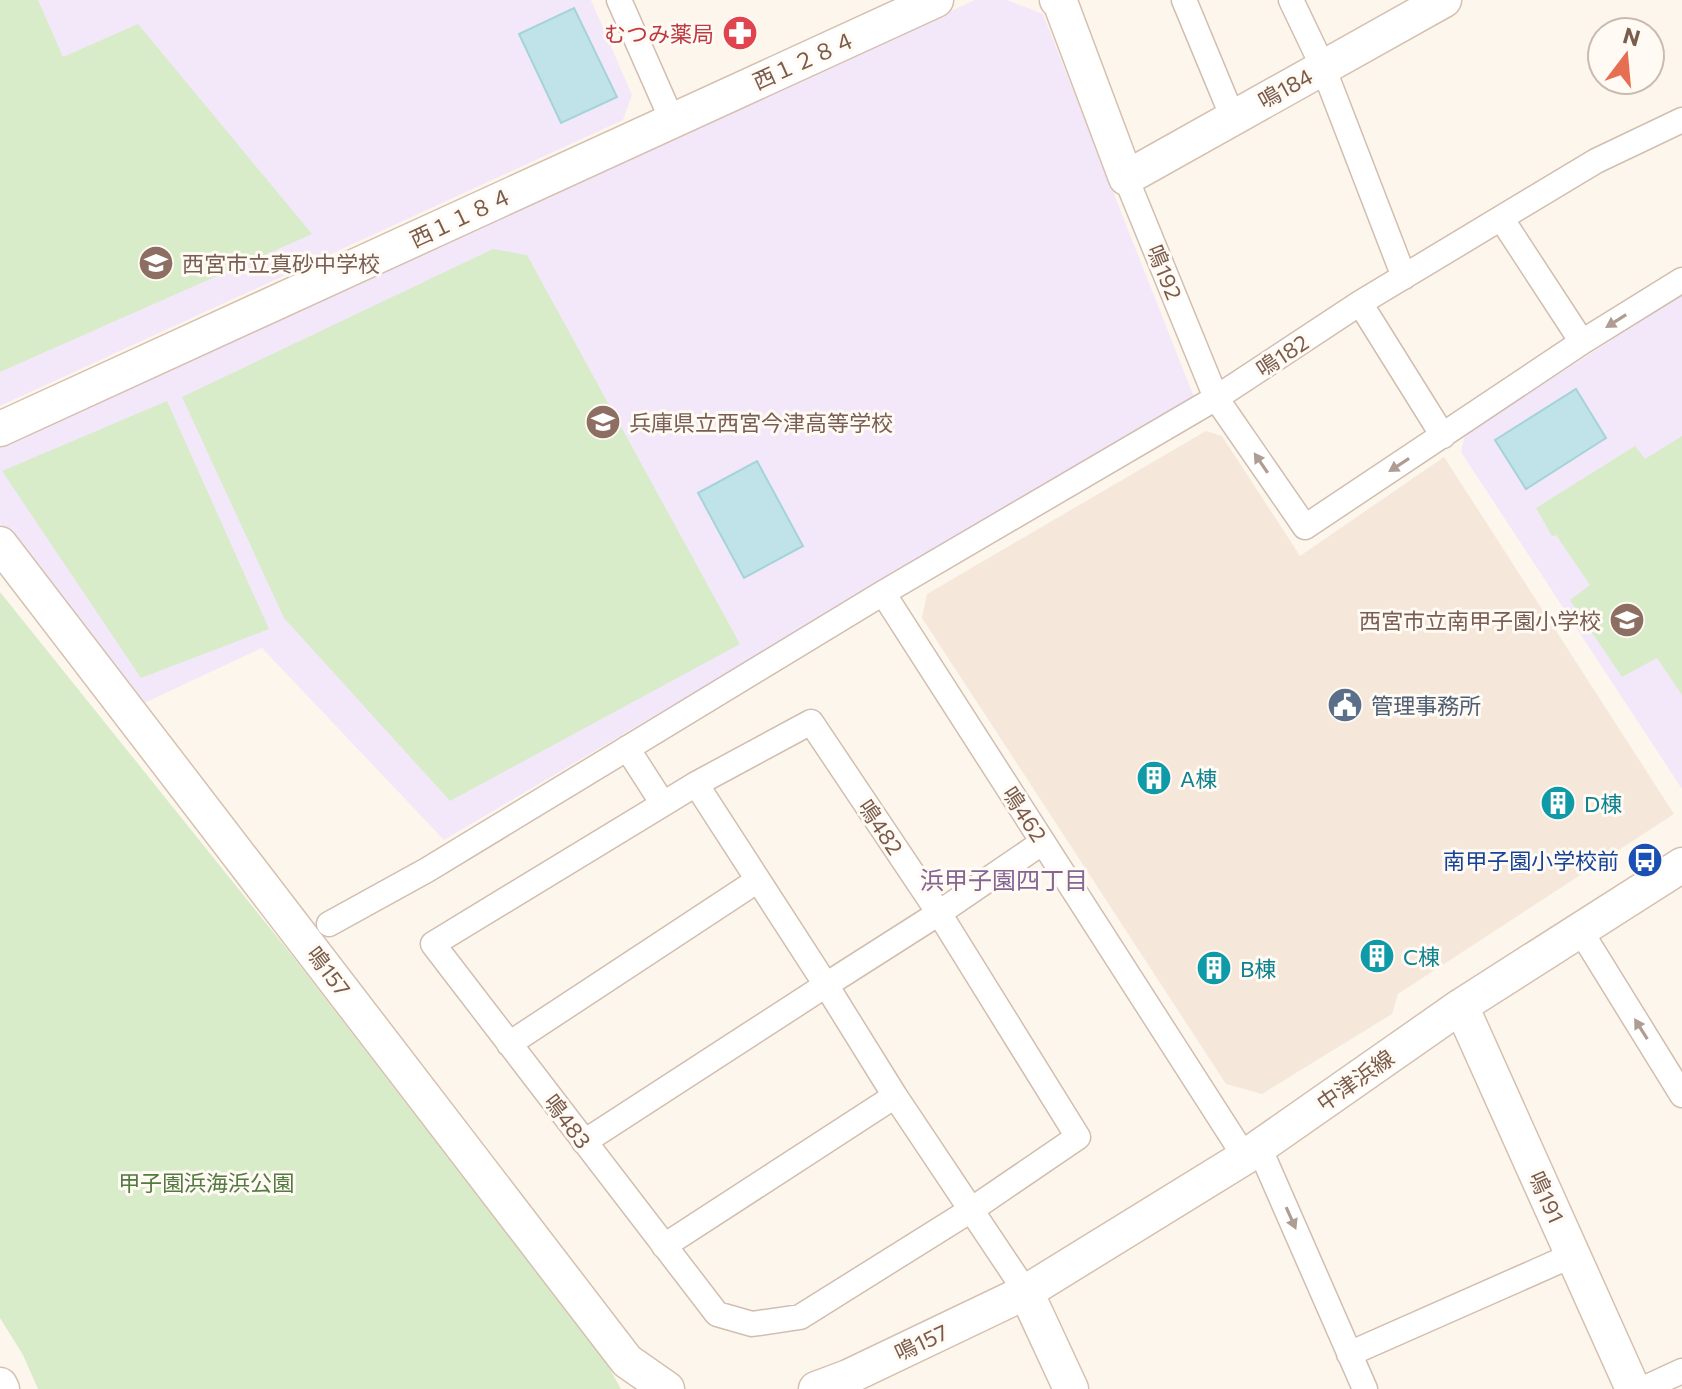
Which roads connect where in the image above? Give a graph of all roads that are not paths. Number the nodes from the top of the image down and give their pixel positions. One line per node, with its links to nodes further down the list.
1 (619, 0): 9 (street)
2 (936, 0): 9 (street, 西１２８４)
3 (1057, 0): 11 (street, 鳴192)
4 (1184, 0): 8 (street)
5 (1291, 0): 7 (street)
6 (1422, 5): 7 (street, 鳴184)
7 (1323, 67): 8 (street, 鳴184); 13 (street)
8 (1233, 118): 11 (street, 鳴184)
9 (672, 120): 18 (street, 西１１８４)
10 (1682, 120): 12 (street, 鳴182)
11 (1126, 178): 17 (street, 鳴192)
12 (1501, 218): 13 (street, 鳴182); 16 (street)
13 (1404, 277): 15 (street, 鳴182)
14 (1682, 280): 16 (street, one-way to 16)
15 (1360, 303): 17 (street, 鳴182); 19 (street)
16 (1582, 342): 19 (street)
17 (1216, 398): 19 (street, 鳴192, one-way to 17); 21 (street, 鳴182)
18 (0, 429)
19 (1443, 436)
20 (0, 544): 45 (street, 鳴157)
21 (883, 593): 22 (street, 鳴182); 25 (street, 鳴462)
22 (627, 748): 24 (street); 29 (street, 鳴182)
23 (696, 784): 24 (street, 鳴483); 27 (street); 28 (street, 鳴482)
24 (663, 804): 33 (street, 鳴483)
25 (1043, 842): 28 (street); 37 (street, 鳴462)
26 (1682, 865): 30 (street, 中津浜線)
27 (758, 880): 31 (street); 33 (street)
28 (939, 913): 31 (street); 38 (street, 鳴482)
29 (329, 924)
30 (1580, 930): 32 (street, 中津浜線); 34 (street, one-way to 30)
31 (826, 985): 35 (street); 36 (street)
32 (1461, 1006): 37 (street, 中津浜線); 40 (street, 鳴191)
33 (509, 1044): 36 (street, 鳴483)
34 (1682, 1095)
35 (895, 1096): 38 (street); 39 (street)
36 (584, 1142): 39 (street, 鳴483)
37 (1252, 1152): 41 (street, 中津浜線); 42 (street, 鳴462, one-way to 42)
38 (971, 1210): 39 (street, 鳴483); 41 (street)
39 (664, 1246)
40 (1573, 1255): 42 (street); 49 (street, 鳴191)
41 (1026, 1292): 44 (street, 鳴157); 47 (street)
42 (1349, 1354): 48 (street, 鳴462)
43 (1682, 1371): 50 (street)
44 (850, 1383): 46 (street, 鳴157)
45 (667, 1389)
46 (816, 1389)
47 (1071, 1389)
48 (1365, 1389)
49 (1633, 1389)
50 (1643, 1389)

